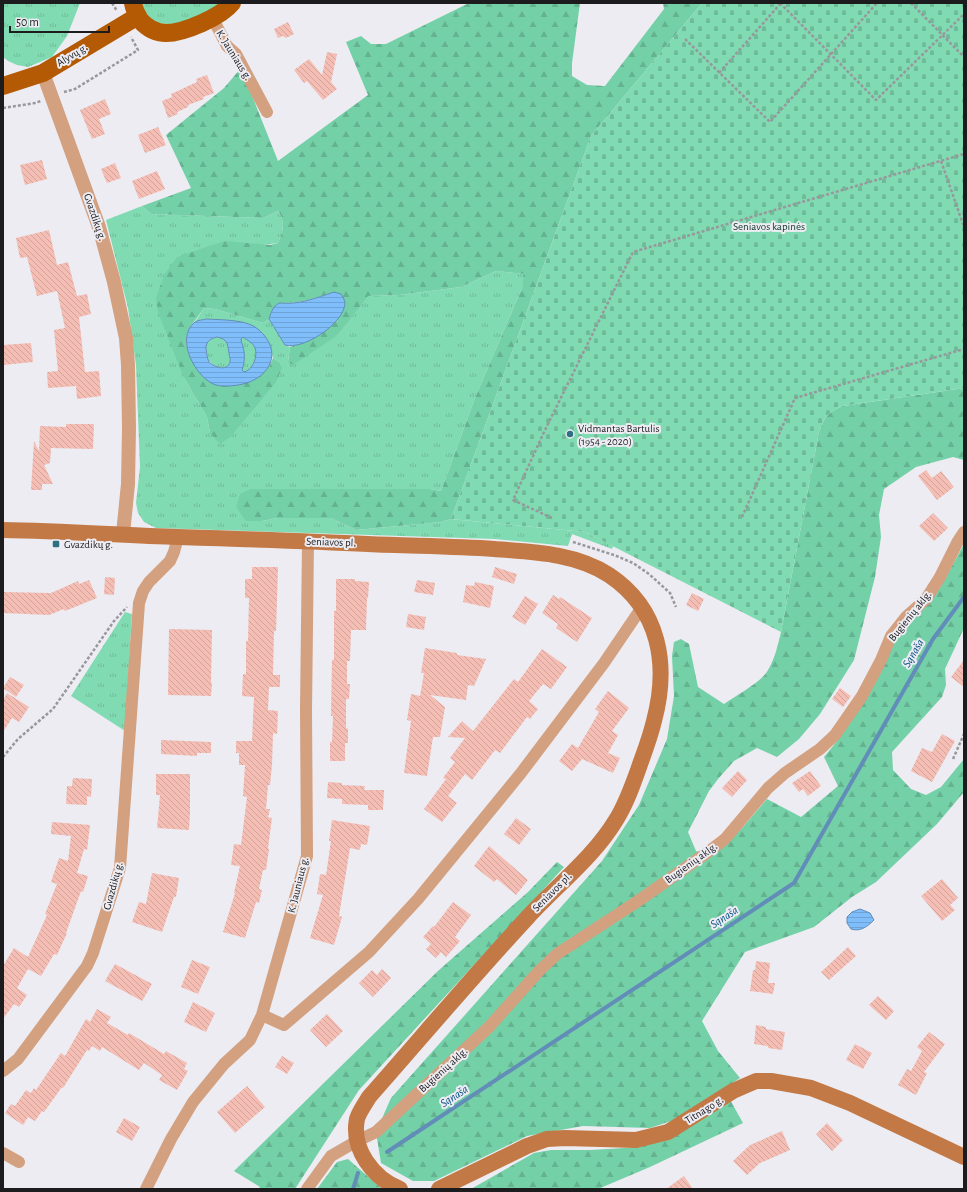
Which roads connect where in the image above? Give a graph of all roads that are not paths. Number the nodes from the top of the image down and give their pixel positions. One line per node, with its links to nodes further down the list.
1 (232, 3): 3 (main road)
2 (132, 15): 3 (main road); 4 (main road, Alyvų g.)
3 (213, 19): 6 (street, K. Jauniaus g.)
4 (43, 73): 5 (main road, Alyvų g.); 9 (street, Gvazdikų g.)
5 (3, 86)
6 (267, 112)
7 (3, 530): 9 (main road, Seniavos pl.)
8 (964, 532): 15 (street, Bugienių aklg.)
9 (123, 534): 10 (main road, Seniavos pl.)
10 (178, 537): 11 (main road, Seniavos pl.); 14 (street, Gvazdikų g.)
11 (308, 541): 12 (main road, Seniavos pl.); 13 (street, K. Jauniaus g.)
12 (642, 607): 13 (street); 15 (main road, Seniavos pl.)
13 (262, 1015): 19 (street, K. Jauniaus g.)
14 (3, 1071)
15 (357, 1141): 20 (street, Bugienių aklg.); 21 (main road)
16 (3, 1153): 18 (street)
17 (964, 1157): 22 (main road, Titnago g.)
18 (19, 1162)
19 (146, 1189)
20 (307, 1189)
21 (400, 1189)
22 (439, 1189)

